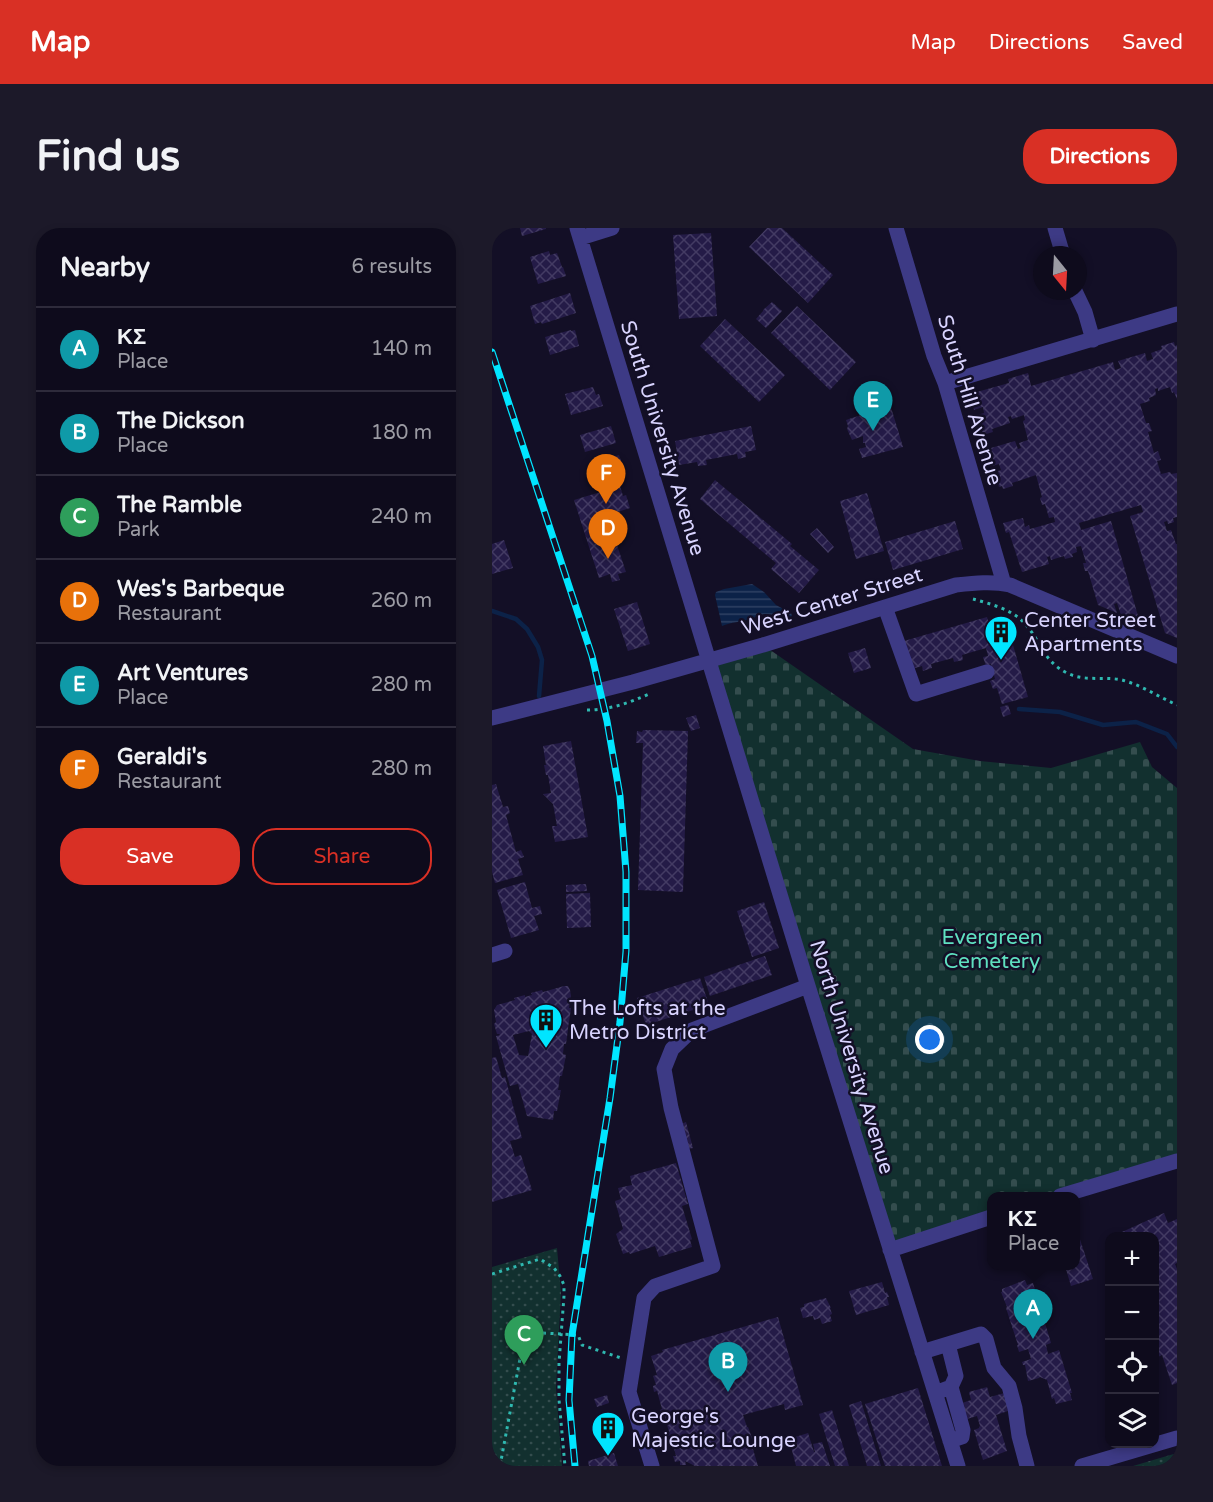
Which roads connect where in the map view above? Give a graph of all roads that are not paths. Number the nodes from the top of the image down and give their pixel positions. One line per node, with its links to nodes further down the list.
1 (612, 228): 4 (street)
2 (896, 228): 9 (street, South Hill Avenue)
3 (1055, 228): 5 (street)
4 (579, 233): 13 (street, South University Avenue)
5 (1060, 246)
6 (1079, 300): 8 (street)
7 (1177, 314): 8 (street)
8 (1093, 340): 9 (street)
9 (945, 383): 10 (street, South Hill Avenue)
10 (1004, 584): 11 (street, West Center Street); 12 (street, West Center Street)
11 (885, 607): 13 (street, West Center Street); 14 (street)
12 (1177, 656)
13 (708, 660): 15 (street, West Center Street); 16 (street, North University Avenue)
14 (987, 672)
15 (492, 718)
16 (808, 986): 20 (street, North University Avenue); 27 (street)
17 (1177, 1161): 18 (street)
18 (1076, 1192)
19 (987, 1218): 20 (street)
20 (890, 1250): 22 (street, North University Avenue)
21 (948, 1344): 22 (street); 23 (street); 29 (street)
22 (922, 1352): 24 (street, North University Avenue)
23 (951, 1387): 24 (street); 26 (street)
24 (934, 1392): 26 (street, North University Avenue)
25 (1177, 1438): 30 (street)
26 (950, 1442): 28 (street, North University Avenue)
27 (652, 1466)
28 (958, 1466)
29 (1028, 1466)
30 (1082, 1466)

